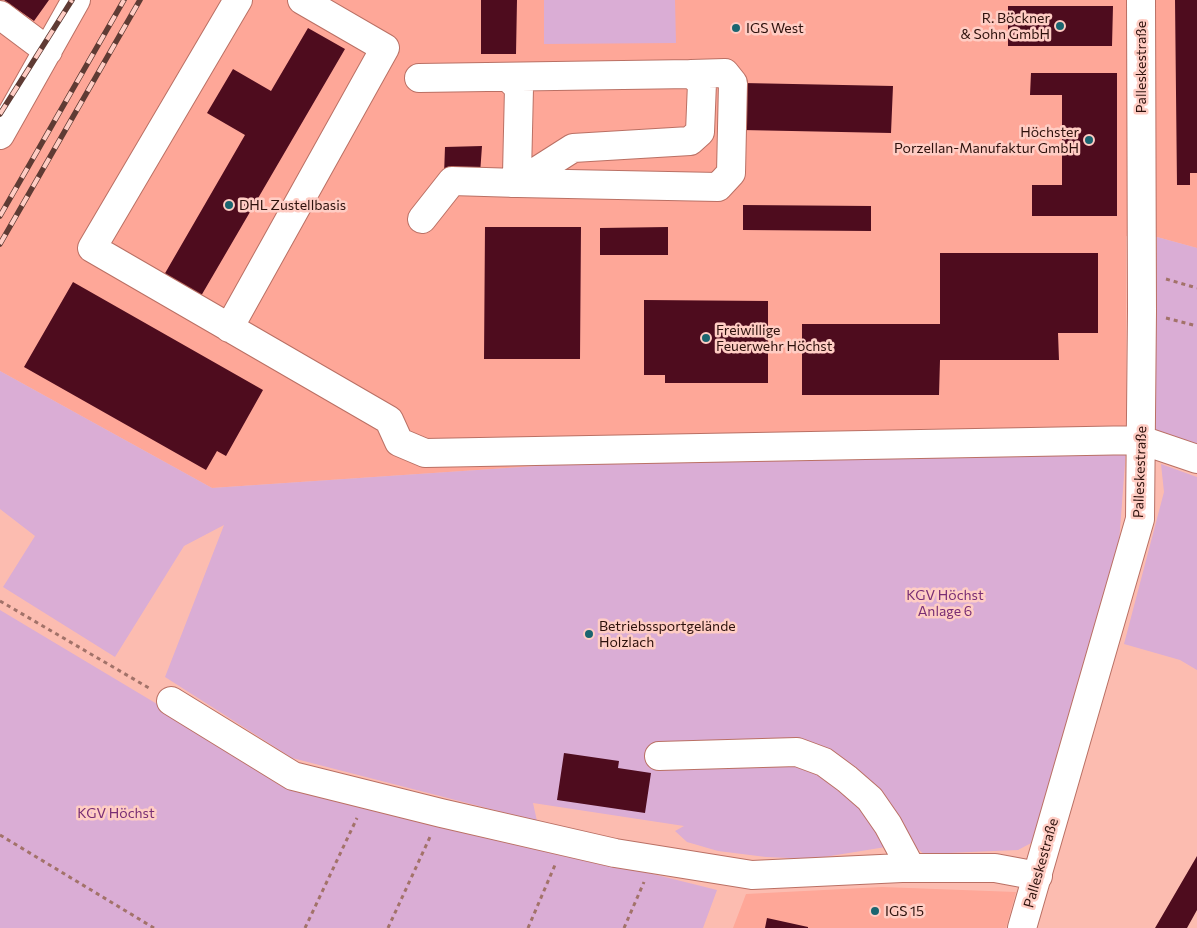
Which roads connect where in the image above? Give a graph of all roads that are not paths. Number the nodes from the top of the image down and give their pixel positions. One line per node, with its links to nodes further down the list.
1 (76, 0): 6 (street)
2 (238, 0): 13 (street)
3 (302, 0): 13 (street)
4 (1141, 0): 14 (street, Palleskestraße)
5 (0, 15): 6 (street)
6 (48, 51): 10 (street)
7 (691, 74): 8 (street); 11 (street); 11 (street)
8 (508, 77): 9 (street); 11 (street)
9 (419, 78)
10 (0, 135)
11 (514, 183): 12 (street)
12 (422, 219)
13 (229, 328): 14 (street)
14 (1141, 440): 15 (street); 19 (street, Palleskestraße)
15 (1197, 459)
16 (171, 701): 18 (street)
17 (659, 756): 18 (street)
18 (911, 868): 19 (street)
19 (1038, 876): 20 (street, Palleskestraße)
20 (1022, 928)

